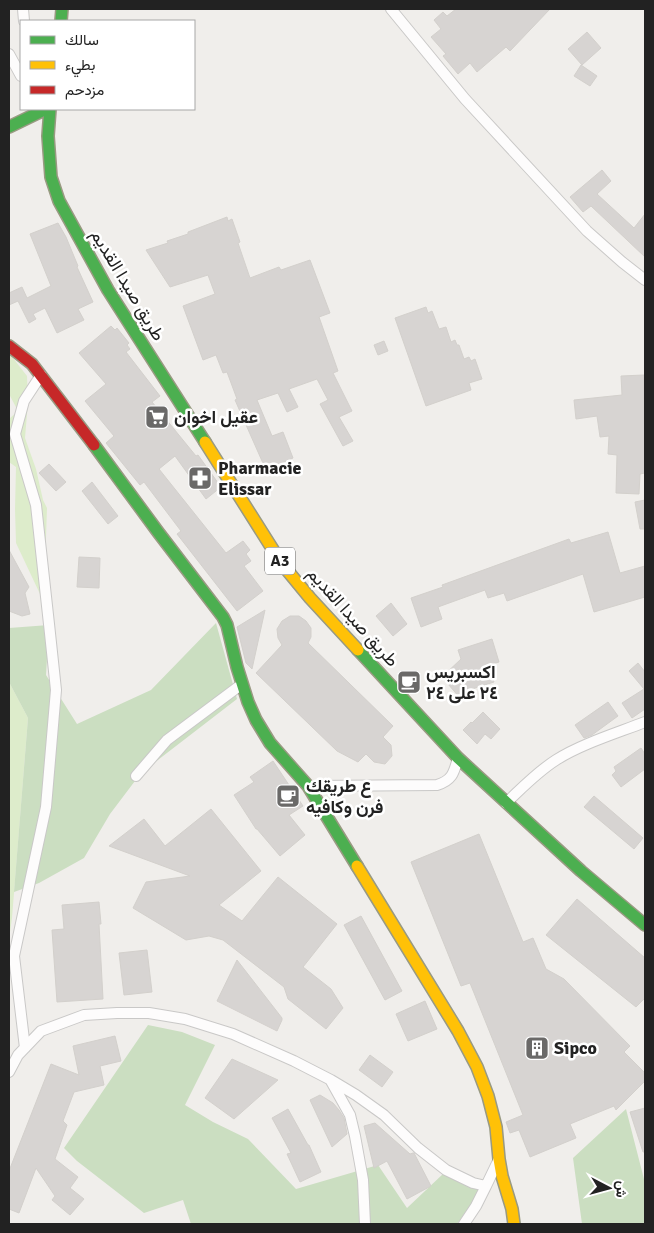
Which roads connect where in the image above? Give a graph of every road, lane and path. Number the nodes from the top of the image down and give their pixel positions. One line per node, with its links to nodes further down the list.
1 (391, 9): 7 (street)
2 (9, 54): 3 (street)
3 (20, 74)
4 (43, 110): 6 (main road)
5 (45, 110): 12 (main road, طريق صيدا القديم / A3)
6 (9, 127)
7 (645, 280)
8 (9, 346): 9 (main road)
9 (41, 375): 10 (main road); 17 (street)
10 (242, 684): 13 (street); 14 (main road)
11 (645, 722): 15 (street)
12 (458, 758): 14 (street); 15 (main road, طريق صيدا القديم / A3)
13 (136, 776)
14 (308, 786): 20 (main road)
15 (506, 804): 16 (main road, طريق صيدا القديم / A3)
16 (645, 925)
17 (25, 1048): 18 (street); 19 (street)
18 (9, 1072)
19 (331, 1080): 21 (street); 22 (street)
20 (499, 1159): 21 (street); 24 (main road)
21 (486, 1186): 23 (street)
22 (365, 1224)
23 (464, 1224)
24 (514, 1224)

